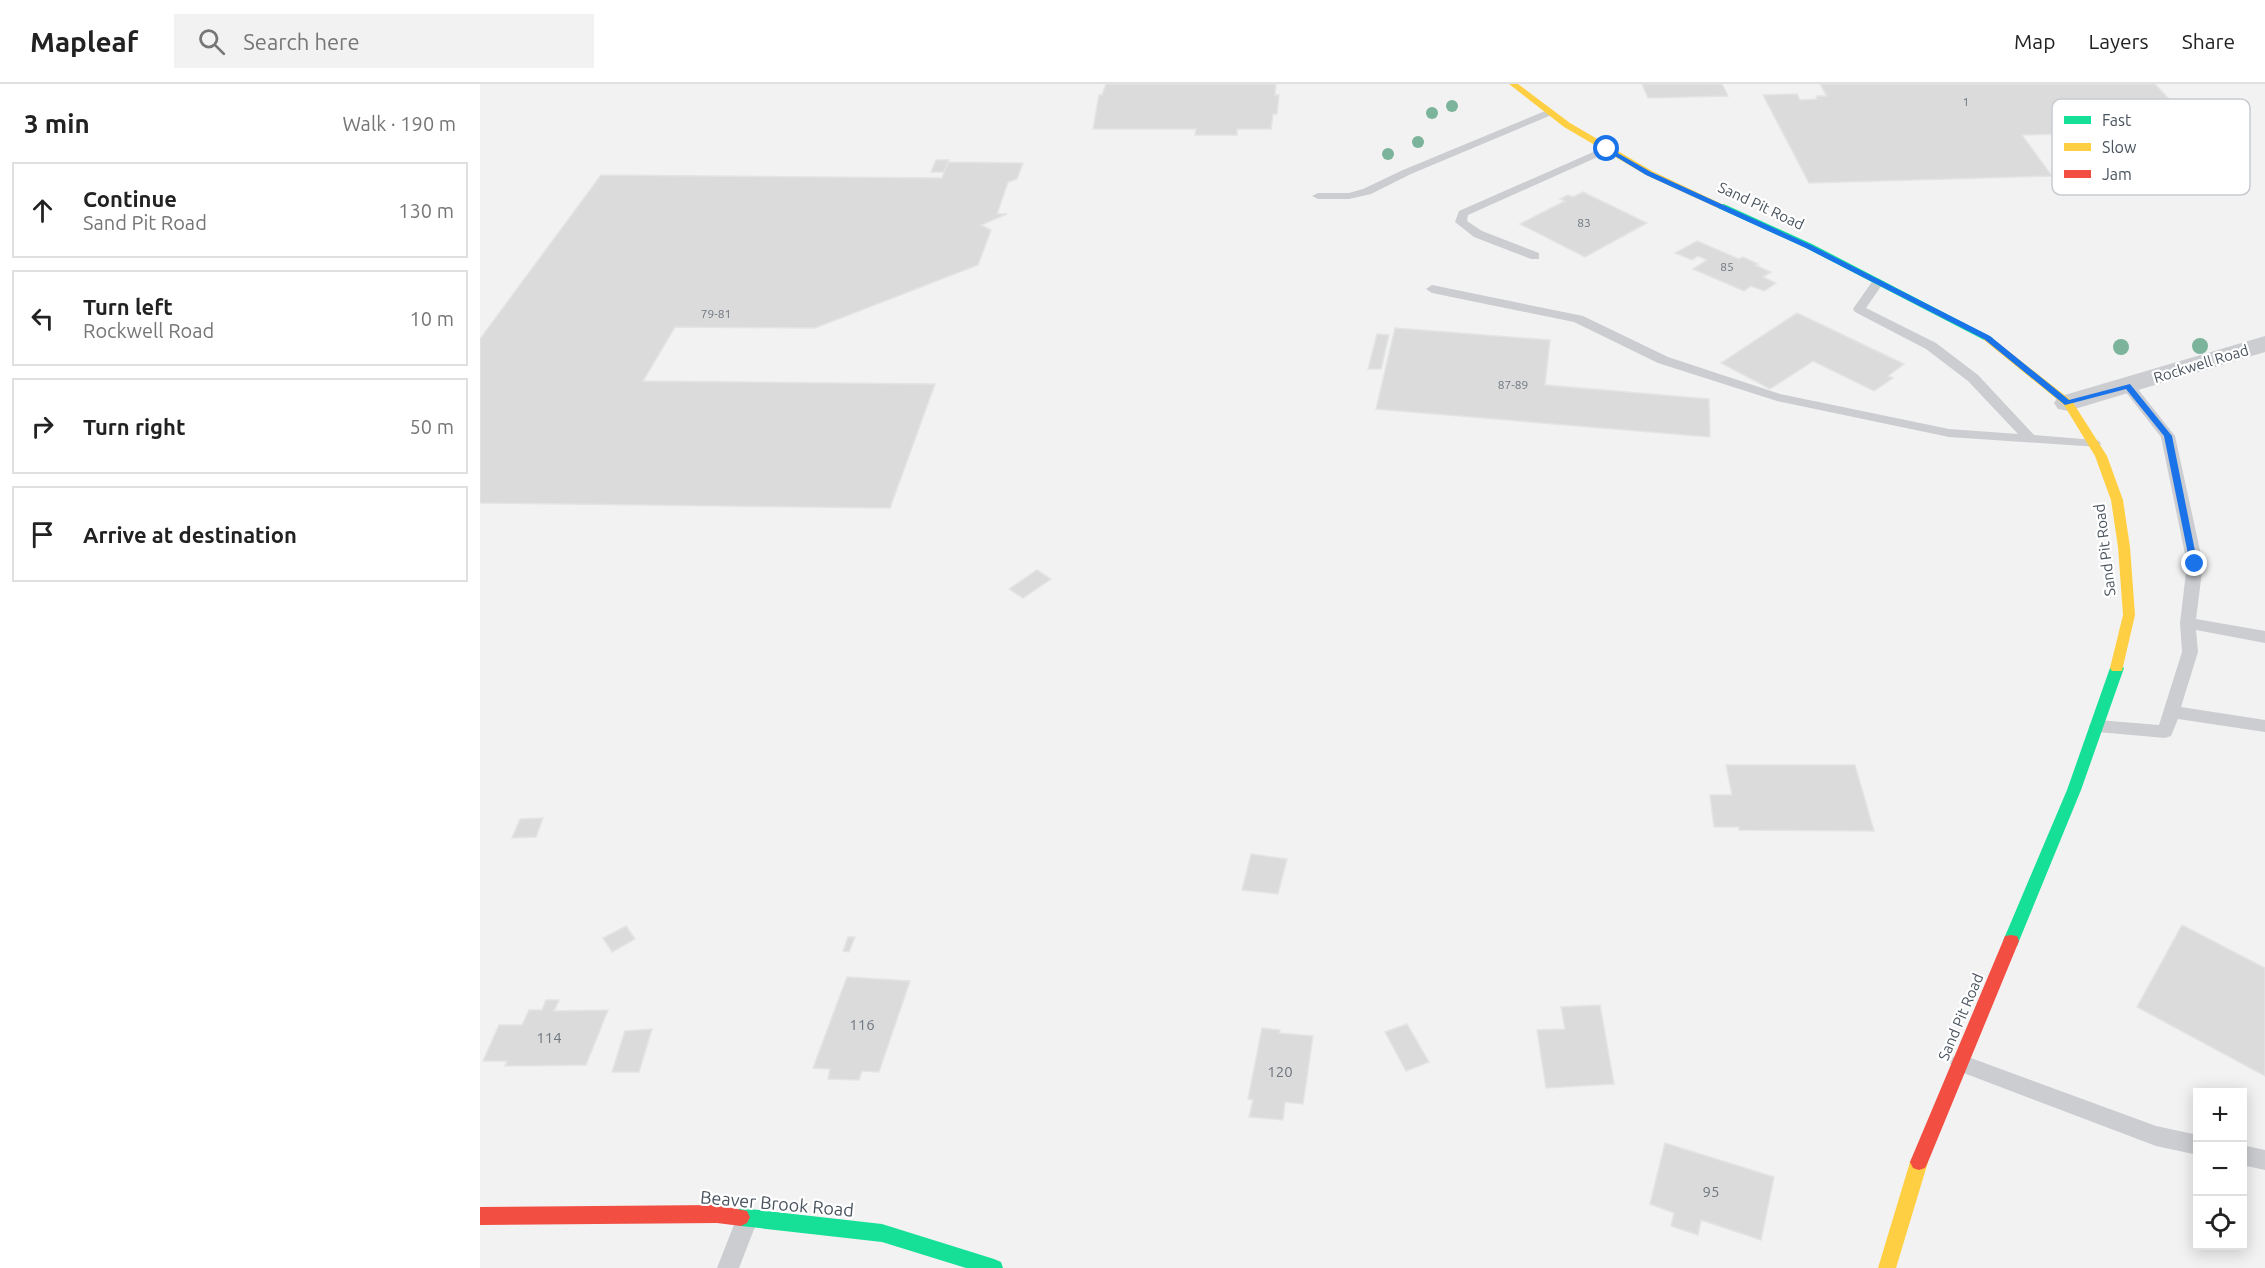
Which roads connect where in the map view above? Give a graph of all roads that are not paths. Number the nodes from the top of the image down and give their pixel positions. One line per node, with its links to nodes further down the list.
1 (1513, 84): 2 (street, Sand Pit Road)
2 (1550, 112): 3 (street, Sand Pit Road); 4 (lane)
3 (1607, 149): 5 (lane); 6 (street, Sand Pit Road)
4 (1318, 196)
5 (1534, 256)
6 (1878, 282): 10 (street, Sand Pit Road); 11 (lane)
7 (1432, 289): 11 (lane)
8 (2265, 344): 9 (street, Rockwell Road)
9 (2128, 386): 10 (street, Rockwell Road); 13 (lane)
10 (2068, 403): 12 (street, Sand Pit Road)
11 (2030, 439): 12 (lane)
12 (2094, 444): 16 (street, Sand Pit Road)
13 (2188, 623): 14 (lane); 15 (lane)
14 (2265, 638)
15 (2171, 712): 16 (lane); 17 (lane)
16 (2098, 726): 18 (street, Sand Pit Road)
17 (2265, 726)
18 (1960, 1063): 19 (lane); 26 (street, Sand Pit Road)
19 (2193, 1144)
20 (2247, 1156): 21 (lane)
21 (2265, 1160)
22 (480, 1216): 23 (street, Beaver Brook Road)
23 (748, 1217): 24 (lane); 25 (street, Beaver Brook Road)
24 (728, 1268)
25 (994, 1268)
26 (1887, 1268)

